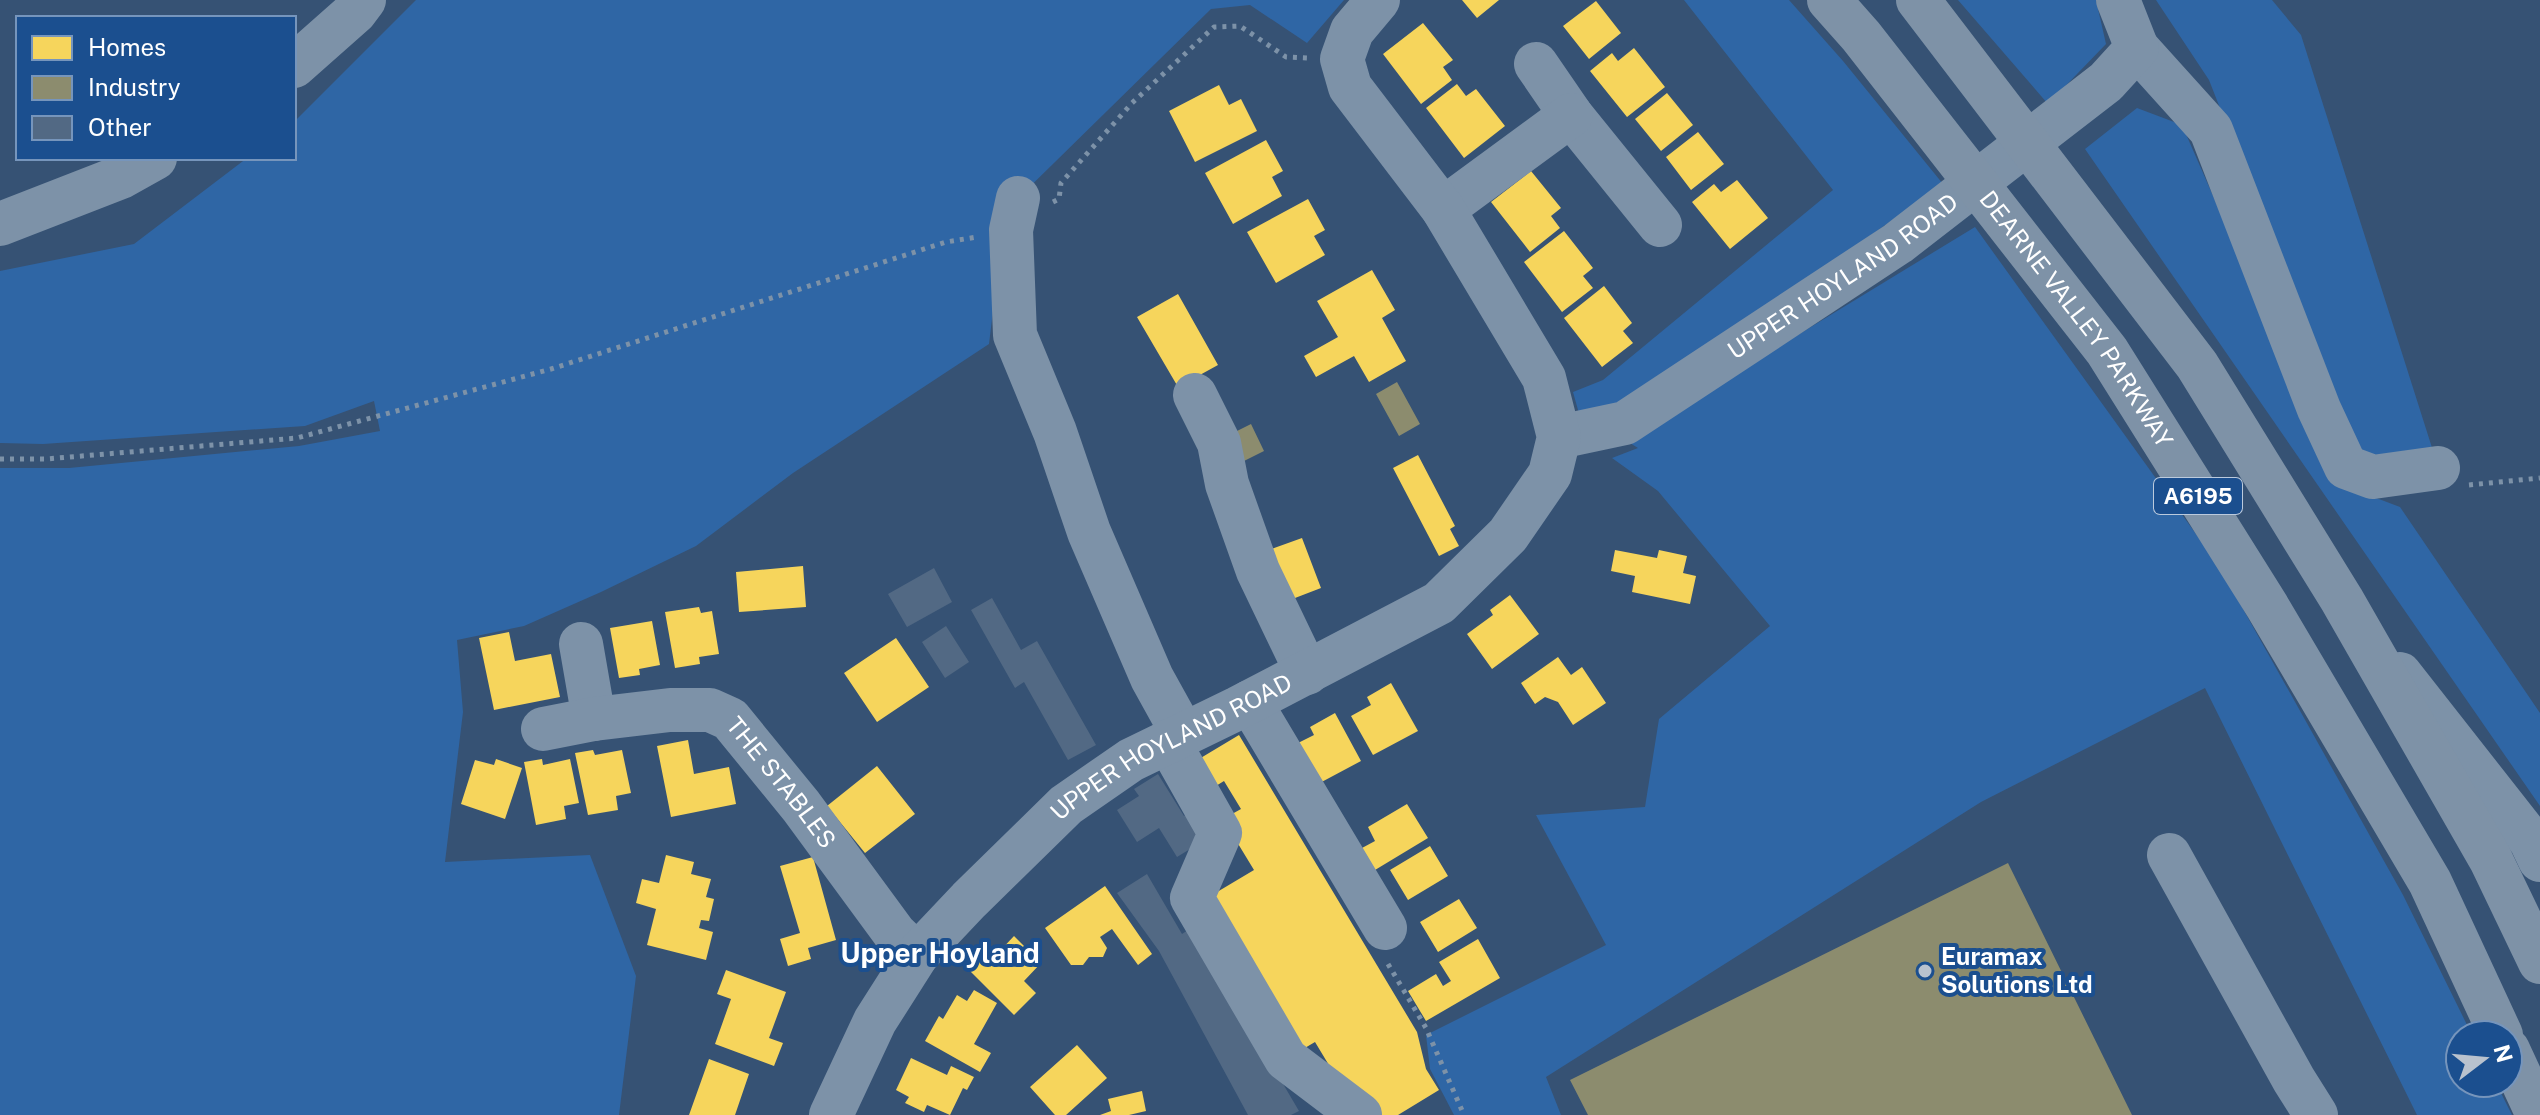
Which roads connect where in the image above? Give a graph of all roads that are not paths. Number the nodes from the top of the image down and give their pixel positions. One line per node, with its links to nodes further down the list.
1 (364, 0): 7 (street)
2 (1378, 0): 11 (street, UPPER HOYLAND ROAD)
3 (1829, 0): 30 (highway, DEARNE VALLEY PARKWAY / A6195)
4 (1918, 0): 18 (highway, A6195)
5 (2118, 0): 6 (street)
6 (2137, 48): 16 (street, UPPER HOYLAND ROAD); 17 (street)
7 (296, 64)
8 (1536, 64): 9 (street)
9 (1571, 115): 11 (street); 14 (street)
10 (151, 160): 13 (street)
11 (1443, 209): 16 (street, UPPER HOYLAND ROAD)
12 (1015, 214): 24 (street)
13 (0, 224)
14 (1660, 225)
15 (1195, 395): 20 (street)
16 (1559, 437): 20 (street, UPPER HOYLAND ROAD)
17 (2438, 468)
18 (2342, 600): 26 (street); 29 (highway, A6195)
19 (581, 644): 22 (street)
20 (1307, 673): 21 (street, UPPER HOYLAND ROAD)
21 (1250, 702): 24 (street, UPPER HOYLAND ROAD); 27 (street)
22 (594, 719): 23 (street, THE STABLES); 28 (street, THE STABLES)
23 (543, 729)
24 (1176, 738): 28 (street, UPPER HOYLAND ROAD); 33 (street)
25 (2169, 855): 34 (street)
26 (2540, 860)
27 (1385, 928)
28 (917, 955): 32 (street, UPPER HOYLAND ROAD)
29 (2540, 962)
30 (2494, 1019)
31 (2524, 1085): 35 (highway)
32 (841, 1112)
33 (1360, 1115)
34 (2316, 1115)
35 (2538, 1115)

